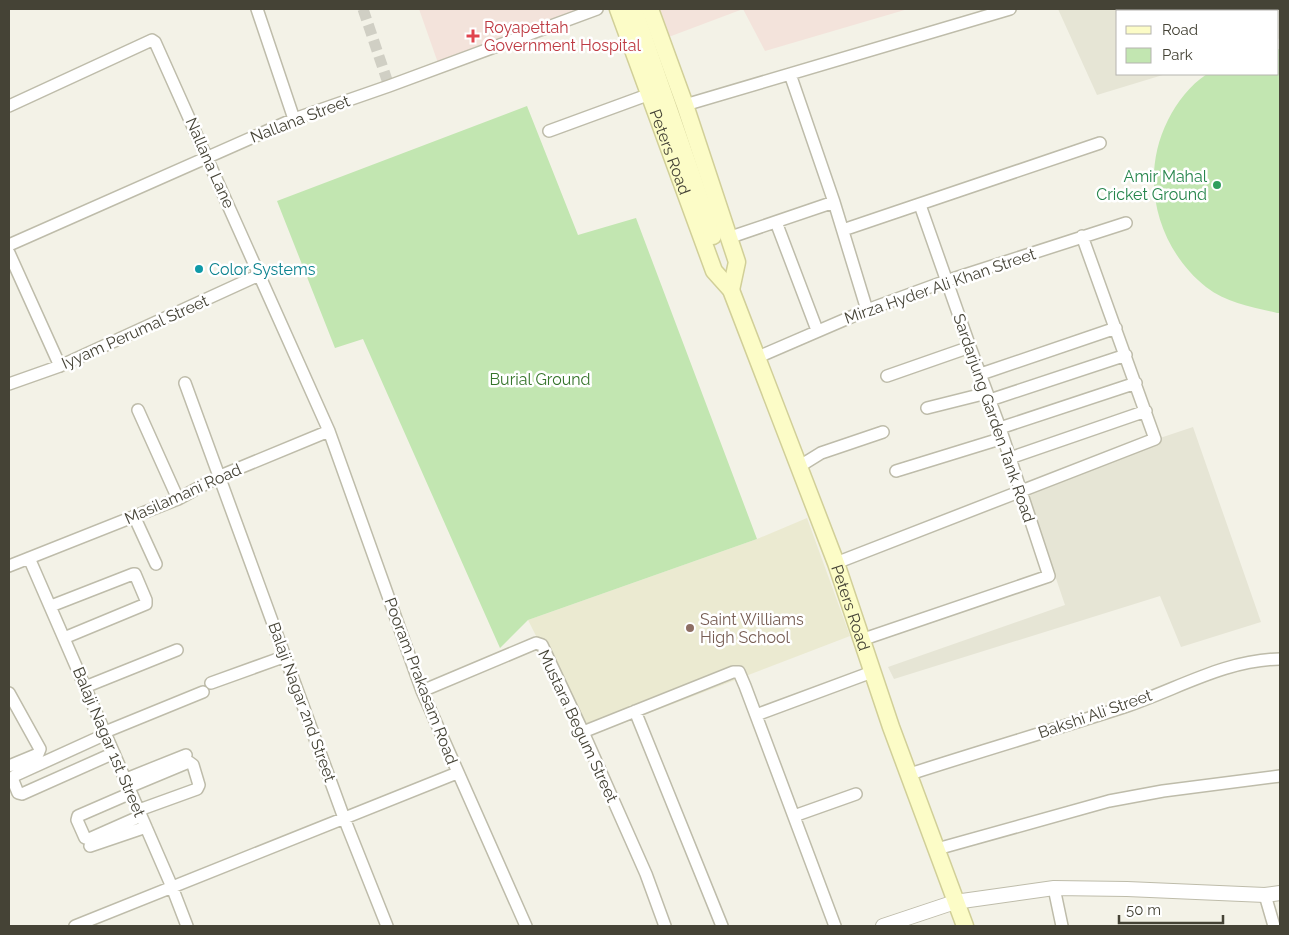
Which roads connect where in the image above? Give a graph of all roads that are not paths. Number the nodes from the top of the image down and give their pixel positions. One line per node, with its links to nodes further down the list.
1 (258, 9): 11 (street)
2 (597, 9): 11 (street, Nallana Street)
3 (618, 9): 8 (main road, Peters Road)
4 (634, 9): 21 (main road)
5 (650, 9): 9 (main road, Peters Road)
6 (1010, 9): 7 (street)
7 (790, 74): 9 (street); 15 (street)
8 (650, 94): 12 (street); 26 (main road, Peters Road)
9 (685, 105): 21 (main road, Peters Road)
10 (9, 106): 14 (street, Nallana Lane)
11 (294, 119): 14 (street, Nallana Street)
12 (549, 131)
13 (1100, 143): 16 (street)
14 (207, 157): 22 (street, Nallana Street); 24 (street, Nallana Lane)
15 (834, 202): 17 (street); 19 (street)
16 (920, 205): 19 (street); 25 (street, Sardarjung Garden Tank Road)
17 (776, 222): 21 (street); 29 (street)
18 (1126, 223): 20 (street, Mirza Hyder Ali Khan Street)
19 (843, 230): 27 (street)
20 (1082, 236): 25 (street, Mirza Hyder Ali Khan Street); 28 (street)
21 (721, 238): 26 (main road, Peters Road)
22 (9, 245)
23 (9, 253): 33 (street)
24 (260, 275): 33 (street, Iyyam Perumal Street); 43 (street, Nallana Lane)
25 (946, 281): 27 (street, Mirza Hyder Ali Khan Street); 30 (street, Sardarjung Garden Tank Road)
26 (731, 290): 32 (main road, Peters Road)
27 (867, 310): 29 (street, Mirza Hyder Ali Khan Street)
28 (1116, 328): 31 (street); 34 (street)
29 (817, 330): 32 (street, Mirza Hyder Ali Khan Street)
30 (970, 347): 34 (street, Sardarjung Garden Tank Road); 35 (street)
31 (1126, 355): 37 (street); 39 (street)
32 (758, 357): 47 (main road, Peters Road)
33 (60, 366): 38 (street, Iyyam Perumal Street)
34 (981, 374): 39 (street, Sardarjung Garden Tank Road)
35 (887, 376)
36 (185, 383): 49 (street, Balaji Nagar 2nd Street)
37 (1136, 383): 42 (street); 45 (street)
38 (9, 384)
39 (988, 396): 40 (street); 45 (street, Sardarjung Garden Tank Road)
40 (927, 408)
41 (138, 410): 51 (street)
42 (1146, 411): 46 (street); 50 (street)
43 (329, 431): 49 (street, Masilamani Road); 66 (street, Pooram Prakasam Road)
44 (883, 432): 47 (street)
45 (1002, 433): 46 (street, Sardarjung Garden Tank Road); 48 (street)
46 (1010, 458): 50 (street, Sardarjung Garden Tank Road)
47 (800, 466): 54 (main road, Peters Road)
48 (896, 471)
49 (220, 476): 51 (street, Masilamani Road); 61 (street, Balaji Nagar 2nd Street)
50 (1020, 492): 54 (street); 59 (street, Sardarjung Garden Tank Road)
51 (178, 499): 52 (street, Masilamani Road)
52 (134, 516): 53 (street, Masilamani Road); 55 (street)
53 (29, 558): 56 (street, Masilamani Road); 57 (street, Balaji Nagar 1st Street)
54 (836, 563): 59 (main road, Peters Road)
55 (156, 564)
56 (9, 566)
57 (50, 606): 58 (street, Balaji Nagar 1st Street); 58 (street)
58 (64, 638): 65 (street, Balaji Nagar 1st Street)
59 (861, 640): 63 (main road, Peters Road)
60 (178, 650): 65 (street)
61 (286, 656): 64 (street); 83 (street, Balaji Nagar 2nd Street)
62 (1280, 659): 77 (street, Bakshi Ali Street)
63 (872, 672): 70 (street); 77 (main road, Peters Road)
64 (211, 683)
65 (85, 687): 72 (street, Balaji Nagar 1st Street)
66 (422, 691): 71 (street, Mustara Begum Street); 76 (street, Pooram Prakasam Road)
67 (203, 692): 72 (street)
68 (9, 693): 75 (street)
69 (635, 711): 70 (street); 71 (street); 97 (street)
70 (756, 715): 82 (street)
71 (583, 732): 96 (street, Mustara Begum Street)
72 (105, 733): 73 (street, Balaji Nagar 1st Street); 73 (street)
73 (114, 753): 79 (street, Balaji Nagar 1st Street)
74 (186, 755): 79 (street)
75 (9, 766)
76 (457, 773): 83 (street); 95 (street, Pooram Prakasam Road)
77 (910, 774): 86 (main road, Peters Road)
78 (1280, 776): 86 (street)
79 (128, 786): 81 (street, Balaji Nagar 1st Street); 81 (street); 81 (street)
80 (856, 794): 82 (street)
81 (140, 813): 84 (street, Balaji Nagar 1st Street)
82 (794, 816): 98 (street)
83 (344, 818): 87 (street); 94 (street, Balaji Nagar 2nd Street)
84 (146, 827): 85 (street); 87 (street, Balaji Nagar 1st Street)
85 (90, 846)
86 (936, 848): 91 (main road, Peters Road)
87 (172, 887): 92 (street); 93 (street, Balaji Nagar 1st Street)
88 (1054, 888): 90 (street); 91 (street); 101 (street)
89 (1280, 893): 90 (street)
90 (1266, 895): 102 (street)
91 (955, 902): 99 (street); 100 (main road, Peters Road)
92 (74, 926)
93 (186, 926)
94 (387, 926)
95 (526, 926)
96 (665, 926)
97 (722, 926)
98 (835, 926)
99 (883, 926)
100 (965, 926)
101 (1062, 926)
102 (1274, 926)

